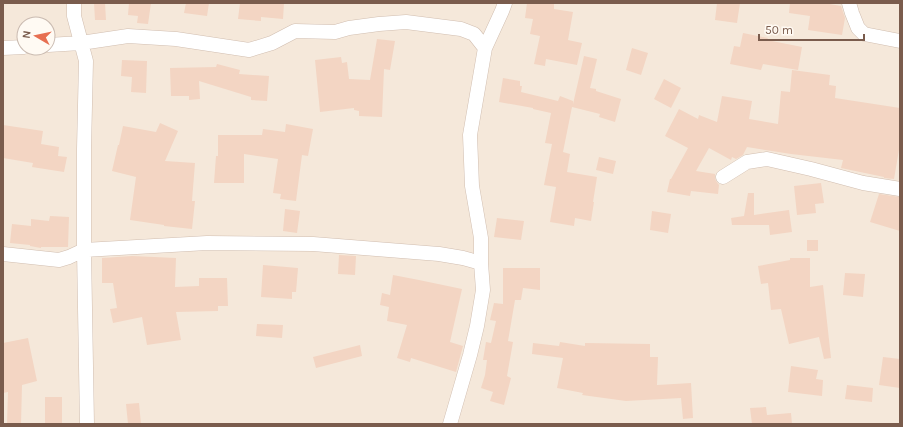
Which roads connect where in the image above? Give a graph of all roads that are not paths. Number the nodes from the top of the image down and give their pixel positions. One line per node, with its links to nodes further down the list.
1 (74, 3): 5 (street)
2 (505, 3): 9 (street)
3 (850, 3): 4 (street)
4 (900, 41)
5 (81, 43): 6 (street); 9 (street); 12 (street)
6 (56, 45)
7 (16, 47): 8 (street)
8 (3, 48)
9 (485, 48): 14 (street)
10 (723, 177): 11 (street)
11 (900, 188)
12 (84, 250): 13 (street); 14 (street); 15 (street)
13 (3, 254)
14 (481, 262): 16 (street)
15 (87, 424)
16 (450, 424)

